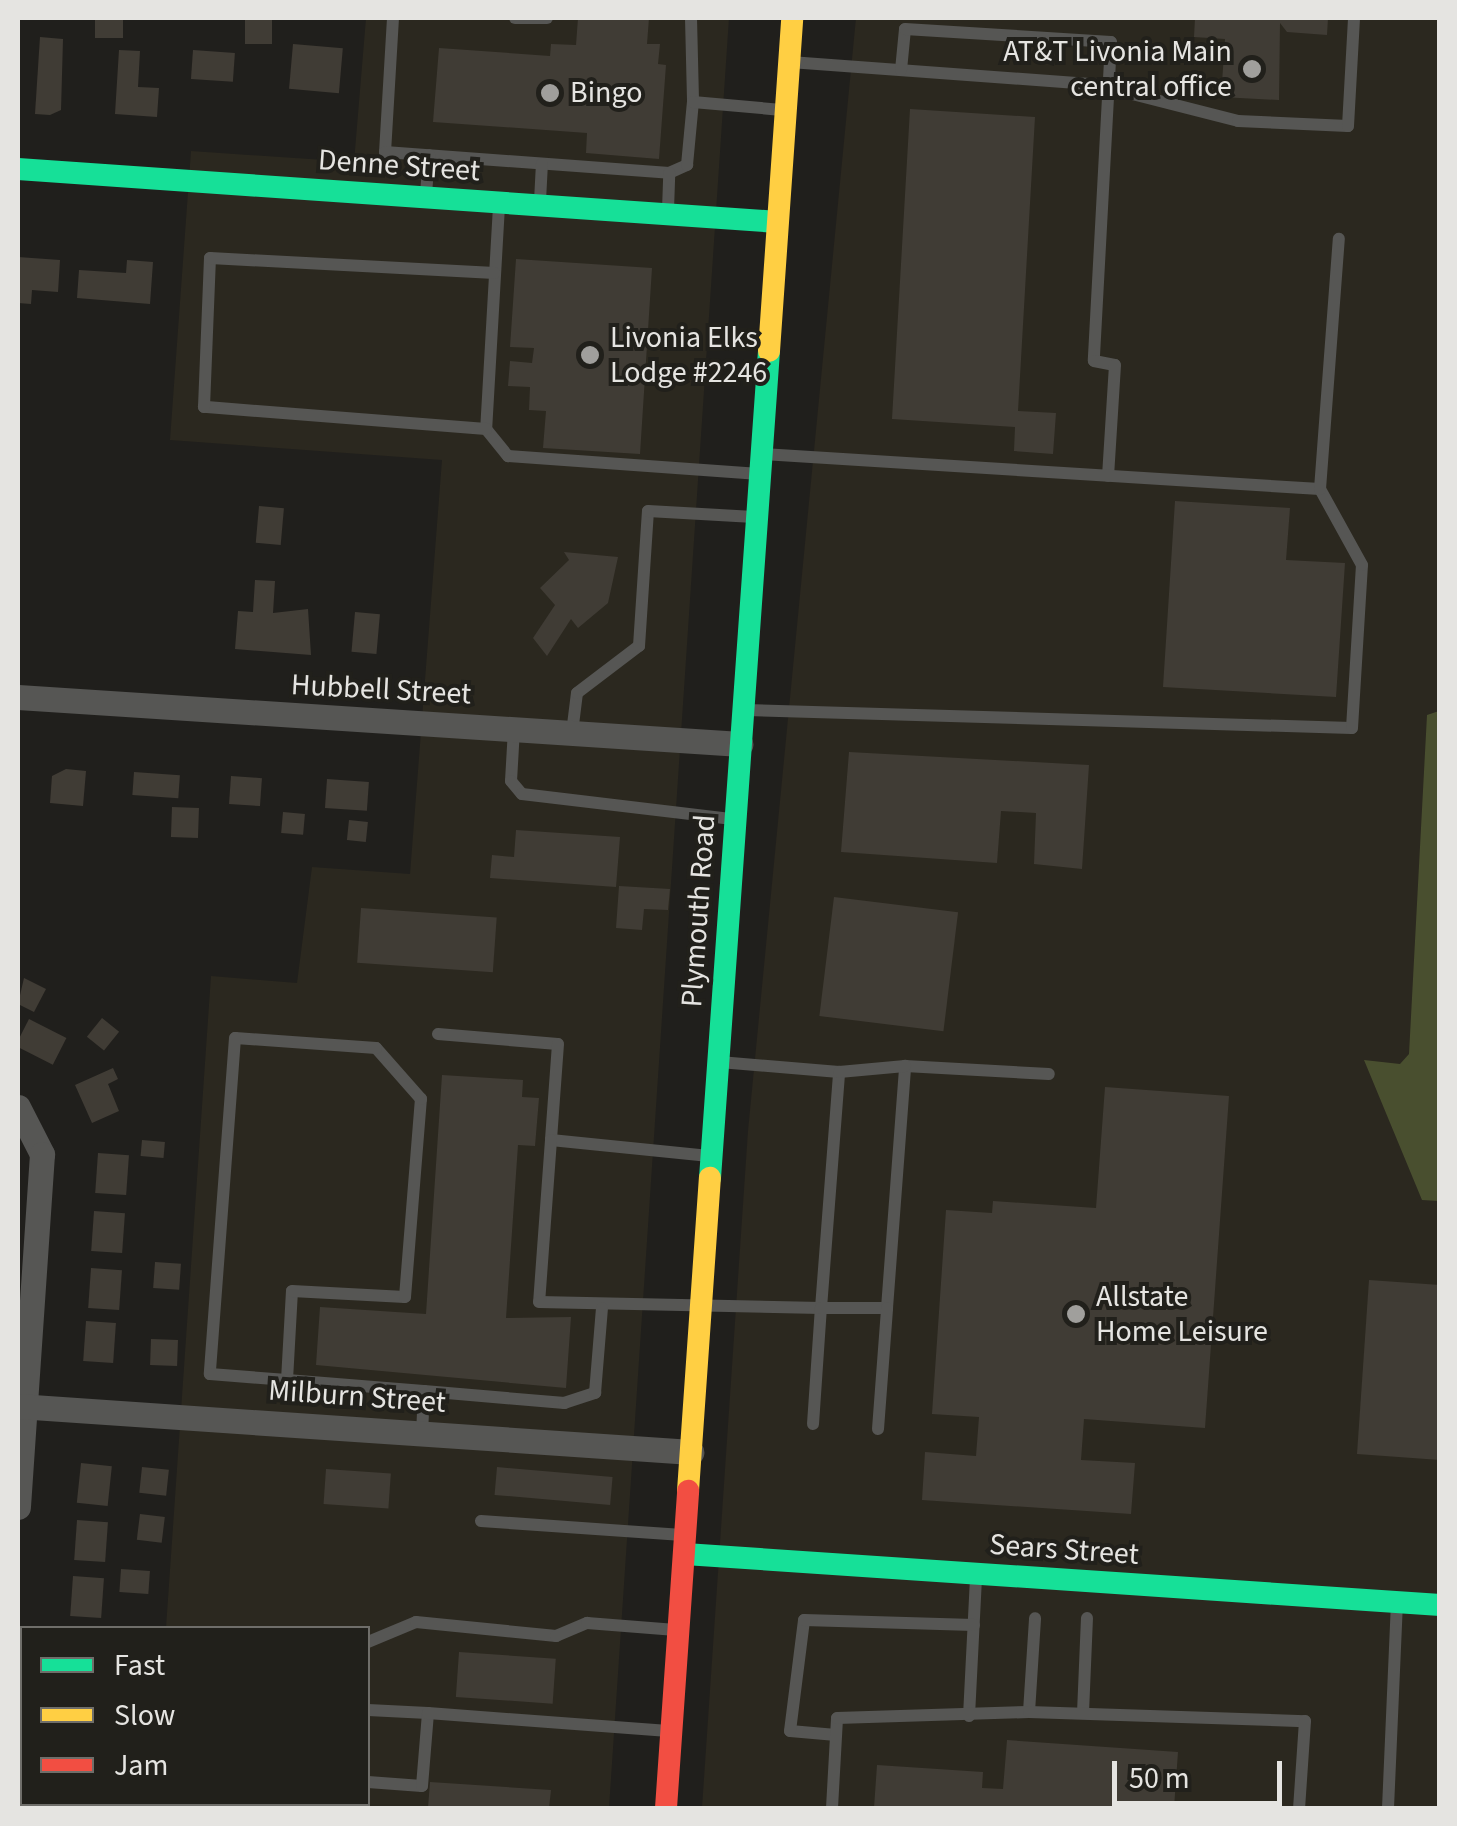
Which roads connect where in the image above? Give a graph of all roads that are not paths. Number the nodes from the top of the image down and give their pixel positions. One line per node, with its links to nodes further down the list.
1 (394, 18): 12 (lane)
2 (515, 18): 3 (lane)
3 (547, 18)
4 (691, 18): 10 (lane)
5 (792, 18): 7 (main road, Plymouth Road)
6 (1354, 18): 9 (lane)
7 (788, 62): 8 (lane); 11 (main road, Plymouth Road)
8 (902, 70): 9 (lane); 9 (lane)
9 (1110, 86): 25 (lane)
10 (693, 102): 11 (lane); 15 (lane)
11 (785, 110): 20 (main road, Plymouth Road)
12 (429, 155): 13 (lane); 16 (lane)
13 (542, 164): 15 (lane); 18 (lane)
14 (18, 169): 16 (main road, Denne Street)
15 (669, 173): 19 (lane)
16 (426, 198): 17 (main road, Denne Street)
17 (500, 204): 18 (main road, Denne Street); 22 (lane)
18 (539, 206): 19 (main road, Denne Street)
19 (668, 214): 20 (main road, Denne Street)
20 (777, 222): 24 (main road, Plymouth Road)
21 (1339, 239): 26 (lane)
22 (495, 273): 23 (lane); 23 (lane)
23 (486, 429): 24 (lane)
24 (760, 464): 25 (lane); 27 (main road, Plymouth Road)
25 (1108, 476): 26 (lane)
26 (1320, 490): 29 (lane)
27 (756, 517): 29 (main road, Plymouth Road); 31 (lane)
28 (18, 698): 30 (street, Hubbell Street)
29 (742, 710): 32 (main road, Plymouth Road)
30 (514, 729): 31 (street, Hubbell Street); 33 (lane)
31 (572, 733): 32 (street, Hubbell Street)
32 (740, 744): 33 (main road, Plymouth Road)
33 (735, 819): 35 (main road, Plymouth Road)
34 (438, 1034): 40 (lane)
35 (718, 1062): 37 (lane); 41 (main road, Plymouth Road)
36 (905, 1066): 37 (lane); 38 (lane); 45 (lane)
37 (839, 1072): 44 (lane)
38 (1049, 1074)
39 (20, 1110): 48 (street)
40 (552, 1140): 41 (lane); 43 (lane)
41 (712, 1156): 42 (main road, Plymouth Road)
42 (701, 1306): 43 (lane); 44 (lane); 52 (main road, Plymouth Road)
43 (602, 1308): 47 (lane)
44 (822, 1308): 45 (lane); 49 (lane)
45 (887, 1308): 50 (lane)
46 (287, 1380): 46 (lane); 47 (lane)
47 (424, 1391): 51 (lane)
48 (21, 1407): 51 (street, Milburn Street); 53 (street)
49 (813, 1424)
50 (878, 1429)
51 (422, 1434): 52 (street, Milburn Street)
52 (691, 1452): 55 (main road, Plymouth Road)
53 (18, 1507)
54 (481, 1522): 55 (lane)
55 (685, 1545): 56 (main road, Sears Street); 62 (main road, Plymouth Road)
56 (976, 1574): 57 (main road, Sears Street); 61 (lane)
57 (1397, 1603): 58 (main road, Sears Street); 75 (lane)
58 (1440, 1606)
59 (1035, 1618): 65 (lane)
60 (1087, 1618): 67 (lane)
61 (974, 1625): 68 (lane); 70 (lane)
62 (679, 1630): 63 (lane); 69 (main road, Plymouth Road)
63 (370, 1641)
64 (370, 1710): 66 (lane)
65 (1029, 1712): 67 (lane); 68 (lane)
66 (428, 1713): 69 (lane); 71 (lane)
67 (1083, 1713): 74 (lane)
68 (969, 1716): 70 (lane)
69 (672, 1731): 72 (main road, Plymouth Road)
70 (836, 1735): 73 (lane)
71 (370, 1782)
72 (666, 1808)
73 (832, 1808)
74 (1300, 1808)
75 (1388, 1808)

